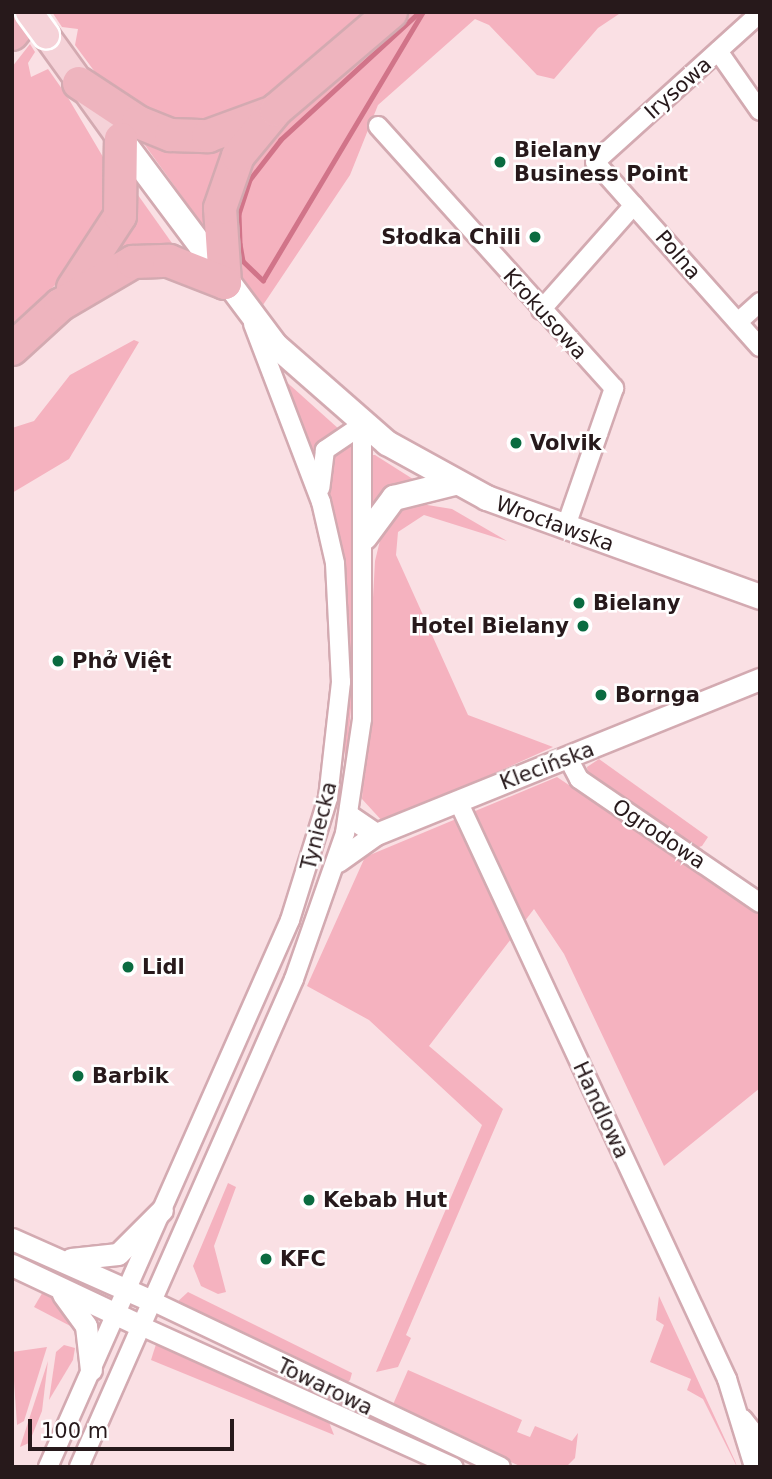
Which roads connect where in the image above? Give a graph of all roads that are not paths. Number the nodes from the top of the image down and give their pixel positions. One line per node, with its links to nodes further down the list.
1 (391, 12): 7 (highway)
2 (760, 13): 5 (street, Irysowa)
3 (35, 20): 4 (highway); 6 (main road)
4 (12, 34)
5 (718, 51): 8 (street); 11 (street, Irysowa)
6 (79, 83): 7 (highway); 10 (main road)
7 (276, 110): 13 (highway)
8 (760, 111)
9 (378, 126): 16 (street, Krokusowa)
10 (121, 139): 13 (main road, Wrocławska); 15 (highway)
11 (595, 162): 12 (street, Polna)
12 (634, 205): 16 (street); 18 (street, Polna)
13 (225, 284): 15 (highway); 17 (main road, Wrocławska)
14 (760, 302): 18 (street)
15 (60, 306): 20 (highway)
16 (541, 310): 24 (street, Krokusowa)
17 (249, 314): 21 (main road, Wrocławska); 23 (street, Tyniecka)
18 (738, 322): 19 (street, Polna)
19 (760, 347)
20 (12, 349)
21 (362, 425): 22 (main road, Wrocławska); 23 (street); 25 (street, Tyniecka)
22 (454, 483): 24 (main road, Wrocławska); 25 (main road)
23 (321, 502): 34 (street, Tyniecka)
24 (565, 529): 26 (main road, Wrocławska)
25 (365, 537): 30 (street, Tyniecka)
26 (760, 597)
27 (760, 679): 28 (street, Klecińska)
28 (568, 758): 29 (street, Klecińska); 33 (street, Ogrodowa)
29 (458, 801): 31 (street, Klecińska); 44 (street, Handlowa)
30 (349, 816): 31 (street); 32 (street, Tyniecka)
31 (376, 834): 32 (street, Klecińska)
32 (338, 861): 40 (street, Tyniecka)
33 (760, 903)
34 (162, 1210): 36 (street); 39 (street, Tyniecka)
35 (12, 1239): 36 (street)
36 (63, 1257): 39 (street)
37 (12, 1265): 38 (street)
38 (50, 1285): 41 (street); 43 (street)
39 (127, 1289): 40 (street); 41 (street, Tyniecka)
40 (152, 1301): 42 (street, Tyniecka); 49 (street, Towarowa)
41 (116, 1314): 42 (street); 43 (street, Tyniecka)
42 (141, 1326): 47 (street, Tyniecka); 48 (street, Towarowa)
43 (91, 1370): 46 (street, Tyniecka)
44 (743, 1419): 45 (street, Handlowa); 50 (street, Handlowa)
45 (760, 1441)
46 (48, 1467)
47 (79, 1467)
48 (454, 1467)
49 (501, 1467)
50 (754, 1467)

